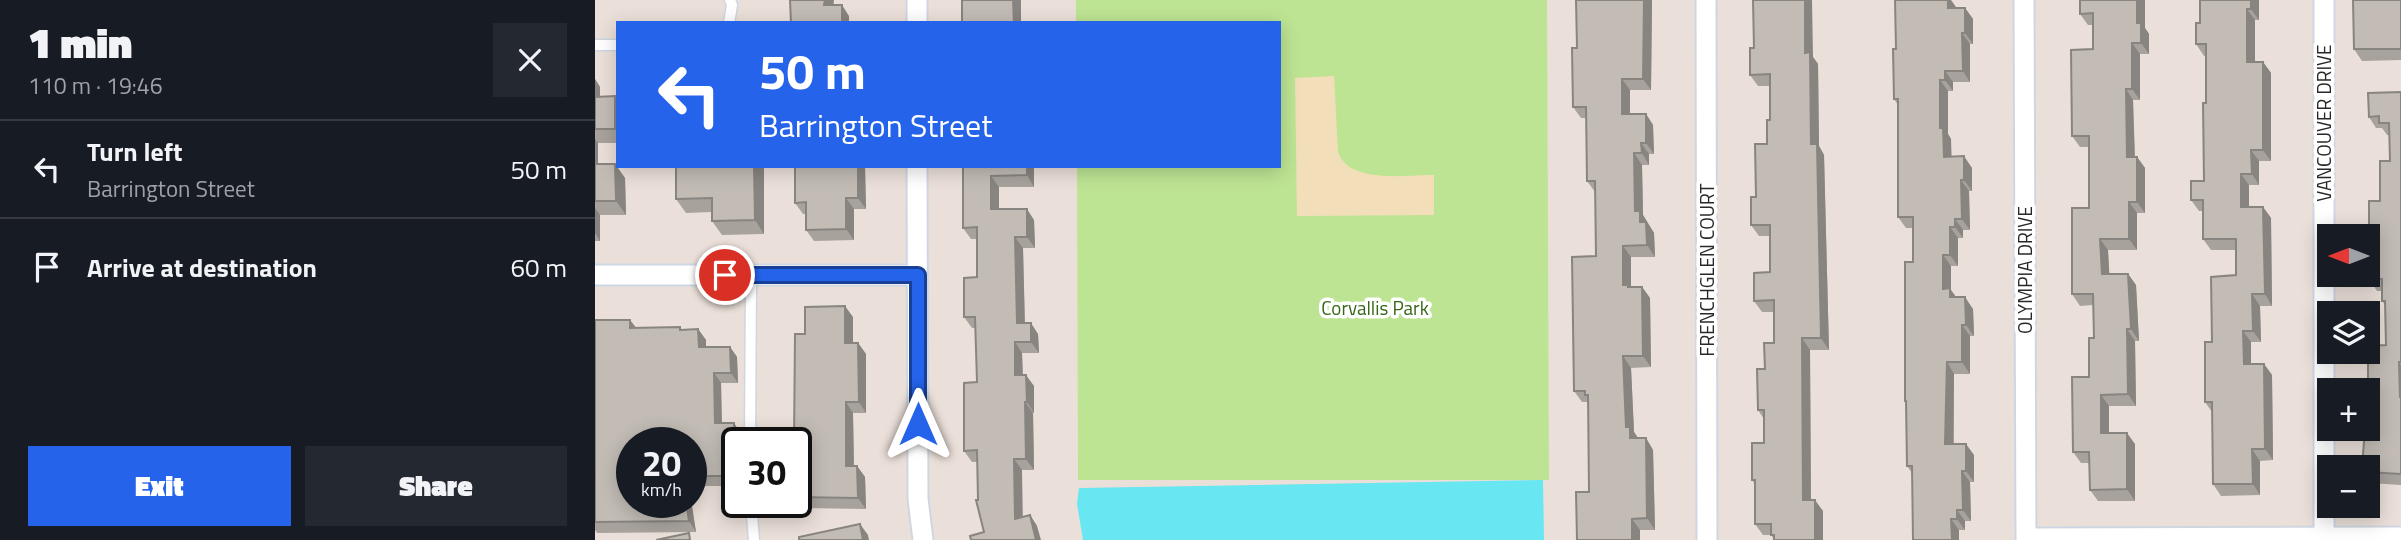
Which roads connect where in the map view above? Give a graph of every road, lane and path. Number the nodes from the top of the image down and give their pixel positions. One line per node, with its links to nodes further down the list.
1 (730, 0): 6 (lane)
2 (918, 0): 7 (street)
3 (1706, 0): 21 (street, FRENCHGLEN COURT)
4 (2024, 0): 18 (street, OLYMPIA DRIVE)
5 (2324, 0): 17 (street, VANCOUVER DRIVE)
6 (729, 21)
7 (918, 21)
8 (595, 45): 9 (lane)
9 (616, 45)
10 (918, 168): 13 (street)
11 (595, 275): 12 (street)
12 (751, 275): 13 (street); 14 (lane)
13 (918, 275): 20 (street)
14 (750, 427)
15 (752, 518): 19 (lane)
16 (2401, 537): 17 (street)
17 (2324, 538): 18 (street)
18 (2026, 539)
19 (754, 540)
20 (923, 540)
21 (1707, 540)

